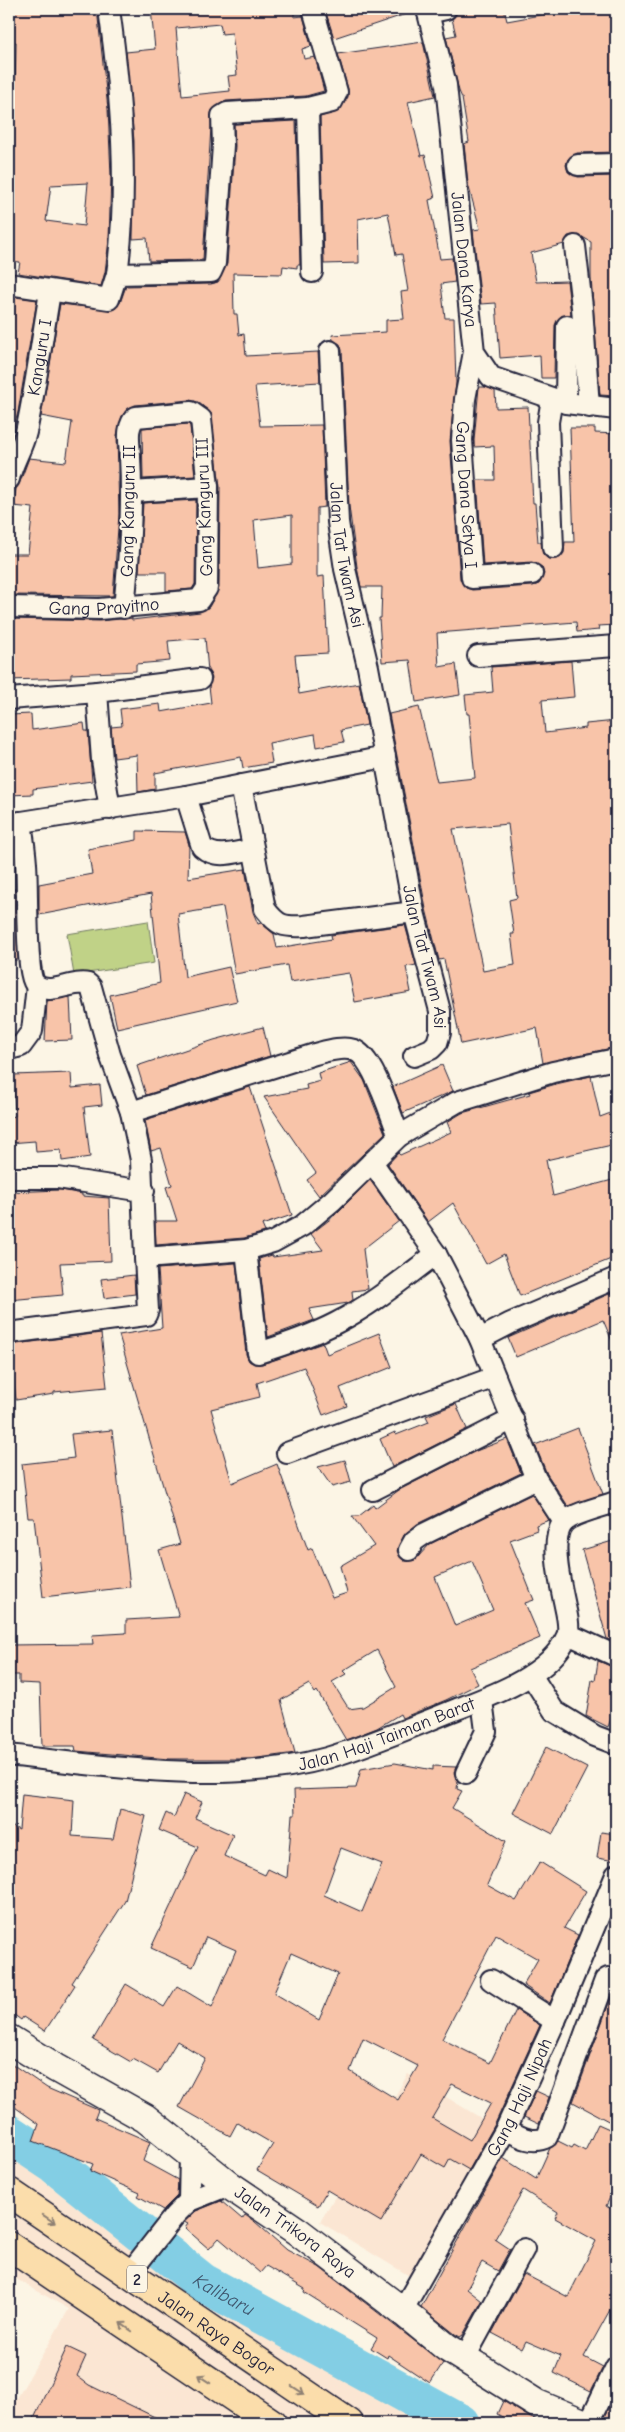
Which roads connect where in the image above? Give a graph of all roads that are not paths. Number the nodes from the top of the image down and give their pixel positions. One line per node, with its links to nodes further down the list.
1 (110, 9): 9 (street)
2 (313, 9): 4 (street)
3 (434, 10): 14 (street, Jalan Dana Karya)
4 (308, 108): 8 (street); 9 (street)
5 (616, 164): 6 (street)
6 (578, 165)
7 (575, 246): 16 (street)
8 (312, 272)
9 (117, 274): 11 (street)
10 (9, 284): 11 (street)
11 (50, 292): 19 (street, Kanguru I)
12 (567, 326): 15 (street)
13 (330, 351): 32 (street, Jalan Tat Twam Asi)
14 (474, 352): 15 (street, Jalan Dana Karya); 23 (street, Gang Dana Setya I)
15 (559, 401): 16 (street, Jalan Dana Karya); 22 (street)
16 (589, 407): 17 (street, Jalan Dana Karya)
17 (616, 409)
18 (136, 417): 20 (street, Gang Kanguru III); 21 (street, Gang Kanguru II)
19 (9, 479)
20 (208, 487): 21 (street); 24 (street, Gang Kanguru III)
21 (132, 492): 26 (street, Gang Kanguru II)
22 (552, 548)
23 (532, 574)
24 (199, 600): 26 (street, Gang Prayitno)
25 (9, 607): 26 (street, Gang Prayitno)
26 (124, 608)
27 (616, 646): 28 (street)
28 (478, 656)
29 (200, 679): 30 (street)
30 (96, 692): 31 (street); 35 (street)
31 (9, 699)
32 (385, 757): 33 (street); 38 (street, Jalan Tat Twam Asi)
33 (241, 785): 34 (street); 37 (street)
34 (186, 796): 35 (street); 37 (street)
35 (110, 810): 36 (street)
36 (15, 823): 39 (street)
37 (253, 849): 38 (street)
38 (414, 912): 41 (street, Jalan Tat Twam Asi)
39 (37, 986): 40 (street); 43 (street)
40 (9, 1049)
41 (414, 1056)
42 (616, 1059): 44 (street)
43 (131, 1112): 44 (street); 47 (street)
44 (399, 1136): 45 (street)
45 (372, 1162): 48 (street); 49 (street)
46 (9, 1178): 47 (street)
47 (144, 1191): 50 (street)
48 (246, 1250): 49 (street); 50 (street)
49 (436, 1254): 53 (street)
50 (145, 1258): 52 (street)
51 (616, 1278): 53 (street)
52 (9, 1333)
53 (480, 1339): 54 (street)
54 (495, 1377): 55 (street); 56 (street)
55 (512, 1419): 57 (street); 58 (street)
56 (287, 1453)
57 (536, 1479): 60 (street); 61 (street)
58 (372, 1490)
59 (616, 1502): 60 (street)
60 (564, 1522): 62 (street)
61 (409, 1550)
62 (568, 1634): 63 (street); 64 (street, Jalan Haji Taiman Barat)
63 (616, 1656)
64 (531, 1675): 65 (street, Jalan Haji Taiman Barat); 66 (street)
65 (482, 1700): 67 (street, Jalan Haji Taiman Barat); 68 (street)
66 (616, 1744)
67 (9, 1755)
68 (466, 1773)
69 (616, 1875): 72 (street, Gang Haji Nipah)
70 (491, 1980): 72 (street)
71 (616, 1981): 74 (street)
72 (555, 2021): 74 (street, Gang Haji Nipah)
73 (9, 2039): 75 (street, Jalan Trikora Raya)
74 (506, 2129): 82 (street, Gang Haji Nipah)
75 (190, 2154): 76 (street, Jalan Trikora Raya); 78 (street)
76 (229, 2185): 78 (street); 82 (street, Jalan Trikora Raya)
77 (9, 2192): 81 (highway, Jalan Raya Bogor / 2, one-way to 81)
78 (182, 2208): 81 (street)
79 (9, 2246): 85 (highway, one-way to 79)
80 (524, 2249): 83 (street)
81 (130, 2274): 86 (highway, Jalan Raya Bogor / 2, one-way to 86)
82 (402, 2311): 83 (street, Jalan Trikora Raya)
83 (464, 2359): 87 (street, Jalan Trikora Raya)
84 (616, 2367): 88 (street)
85 (272, 2423)
86 (350, 2423)
87 (583, 2423)
88 (589, 2423)

